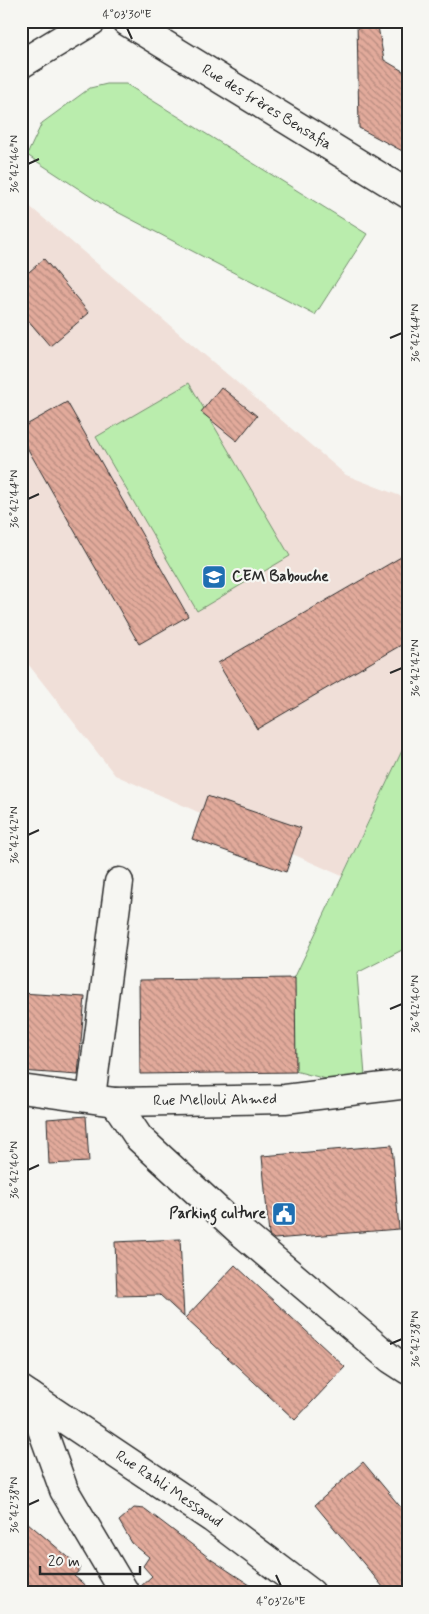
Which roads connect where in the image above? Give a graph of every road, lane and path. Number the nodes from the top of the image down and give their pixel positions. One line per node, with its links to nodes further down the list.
1 (92, 21): 3 (street)
2 (126, 21): 4 (street, Rue des frères Bensafia)
3 (21, 64)
4 (408, 194)
5 (119, 882): 8 (street)
6 (408, 1084): 8 (street, Rue Mellouli Ahmed)
7 (21, 1088): 8 (street, Rue Mellouli Ahmed)
8 (103, 1100): 9 (street)
9 (408, 1370)
10 (26, 1393): 11 (street); 12 (street, Rue Rahli Messaoud)
11 (126, 1593)
12 (311, 1593)

